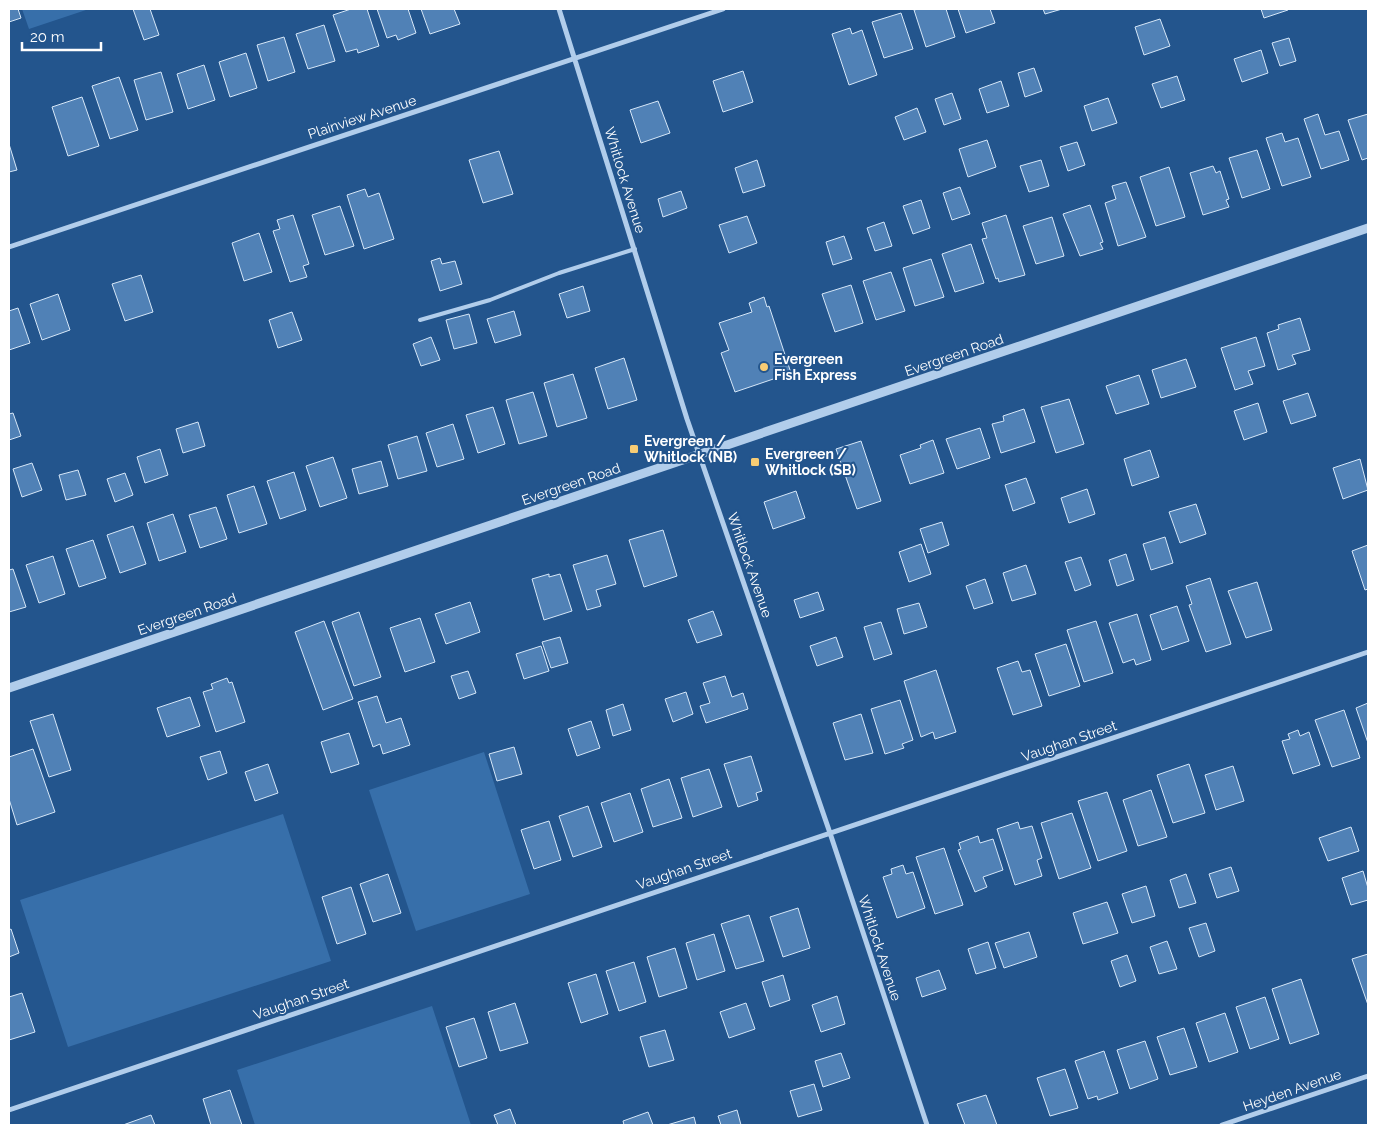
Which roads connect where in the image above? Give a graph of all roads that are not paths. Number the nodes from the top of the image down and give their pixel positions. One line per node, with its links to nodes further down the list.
1 (559, 9): 3 (street, Whitlock Avenue)
2 (723, 9): 3 (street, Plainview Avenue)
3 (575, 58): 5 (street, Plainview Avenue); 6 (street, Whitlock Avenue)
4 (1368, 228): 8 (street, Evergreen Road)
5 (9, 247)
6 (635, 249): 7 (lane); 8 (street, Whitlock Avenue)
7 (420, 320)
8 (701, 455): 10 (street, Evergreen Road); 11 (street, Whitlock Avenue)
9 (1368, 652): 11 (street, Vaughan Street)
10 (9, 688)
11 (830, 833): 13 (street, Vaughan Street); 14 (street, Whitlock Avenue)
12 (1368, 1076): 15 (street, Heyden Avenue)
13 (9, 1110)
14 (927, 1125)
15 (1222, 1125)

